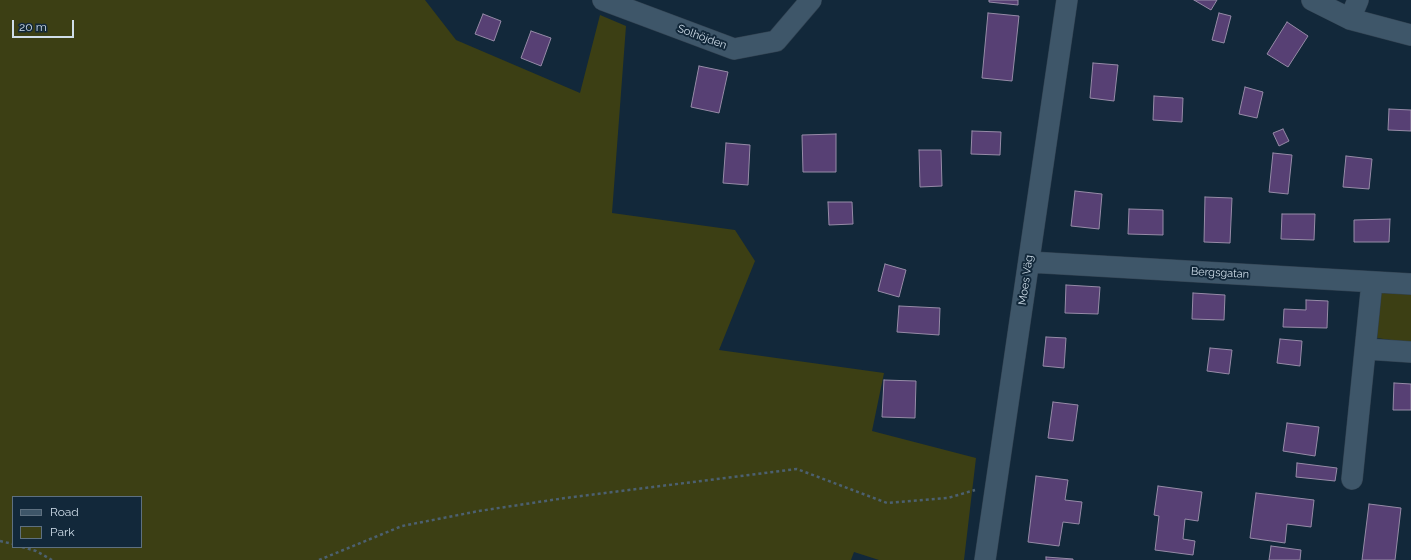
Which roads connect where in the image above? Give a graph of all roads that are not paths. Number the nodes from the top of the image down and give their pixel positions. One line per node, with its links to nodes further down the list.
1 (603, 0): 2 (street, Solhöjden)
2 (811, 0)
3 (1067, 0): 7 (street, Moes Väg)
4 (1312, 0): 5 (street)
5 (1354, 9): 6 (street)
6 (1411, 35)
7 (1029, 262): 8 (street, Bergsgatan); 13 (street, Moes Väg)
8 (1372, 282): 9 (street, Bergsgatan); 10 (street)
9 (1411, 284)
10 (1366, 349): 11 (street); 12 (street)
11 (1411, 352)
12 (1352, 479)
13 (985, 560)

